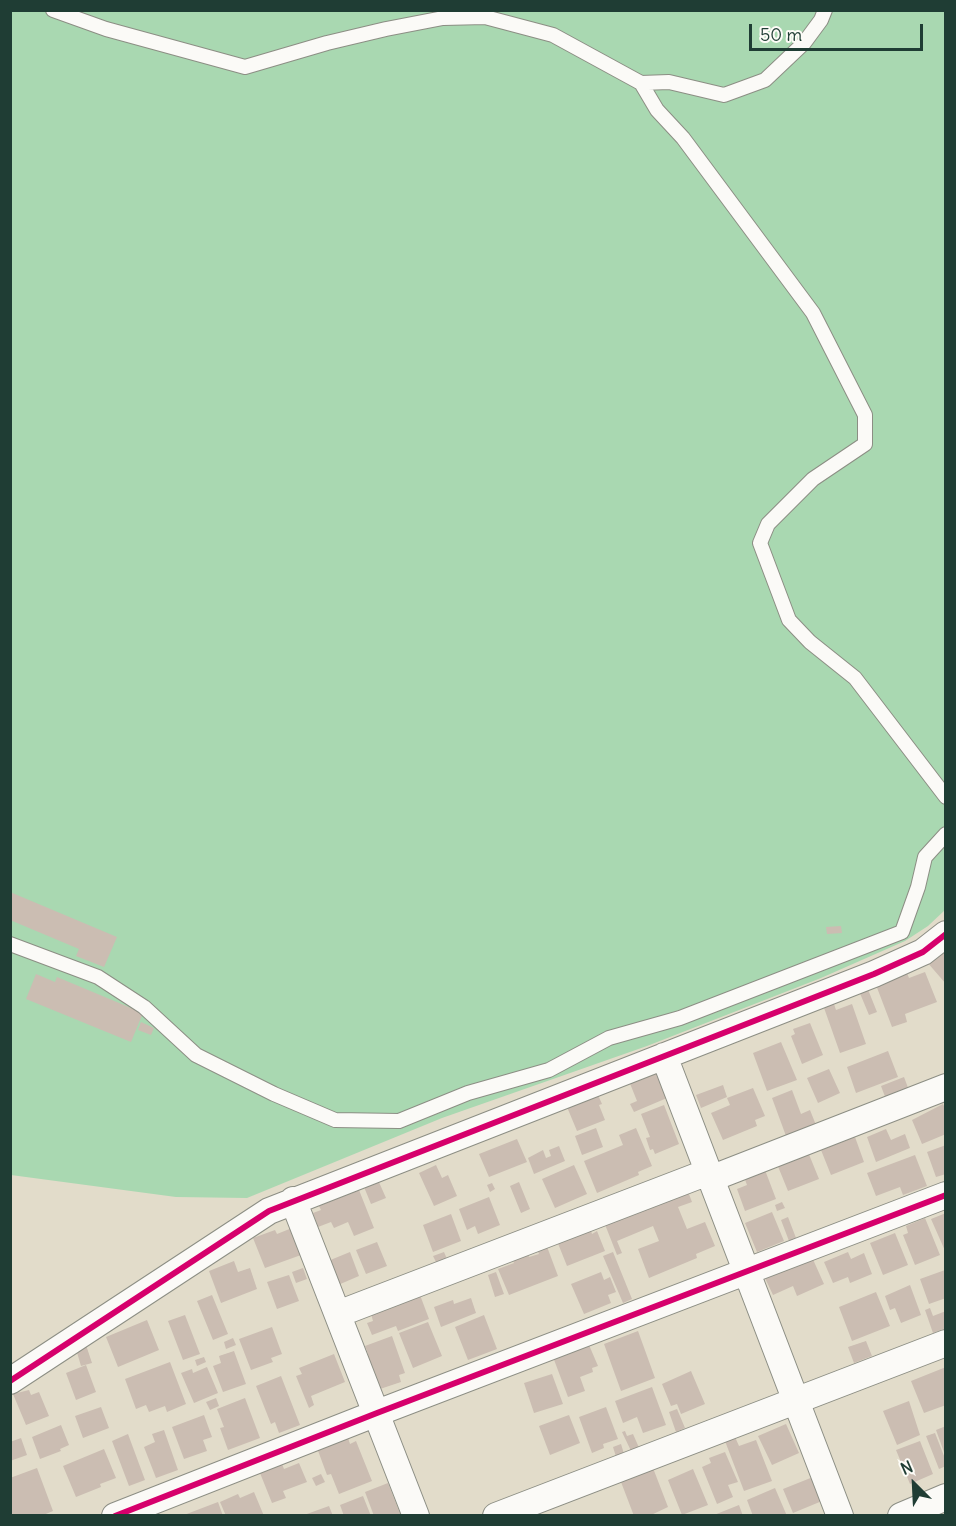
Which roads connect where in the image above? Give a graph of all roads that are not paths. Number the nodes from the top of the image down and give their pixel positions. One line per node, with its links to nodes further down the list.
1 (53, 10): 3 (lane)
2 (825, 10): 3 (lane)
3 (641, 83): 4 (lane)
4 (945, 797)
5 (945, 834): 7 (lane)
6 (945, 934): 8 (street)
7 (10, 944)
8 (664, 1056): 10 (street); 12 (street)
9 (945, 1087): 10 (street)
10 (709, 1175): 13 (street); 14 (street)
11 (945, 1195): 13 (street)
12 (293, 1200): 14 (street); 16 (street)
13 (746, 1272): 17 (street); 18 (street)
14 (338, 1314): 18 (street)
15 (945, 1343): 17 (street)
16 (10, 1381)
17 (796, 1400): 22 (street); 23 (street)
18 (377, 1413): 20 (street); 21 (street)
19 (945, 1497): 24 (street)
20 (115, 1515)
21 (416, 1515)
22 (496, 1515)
23 (840, 1515)
24 (901, 1515)

